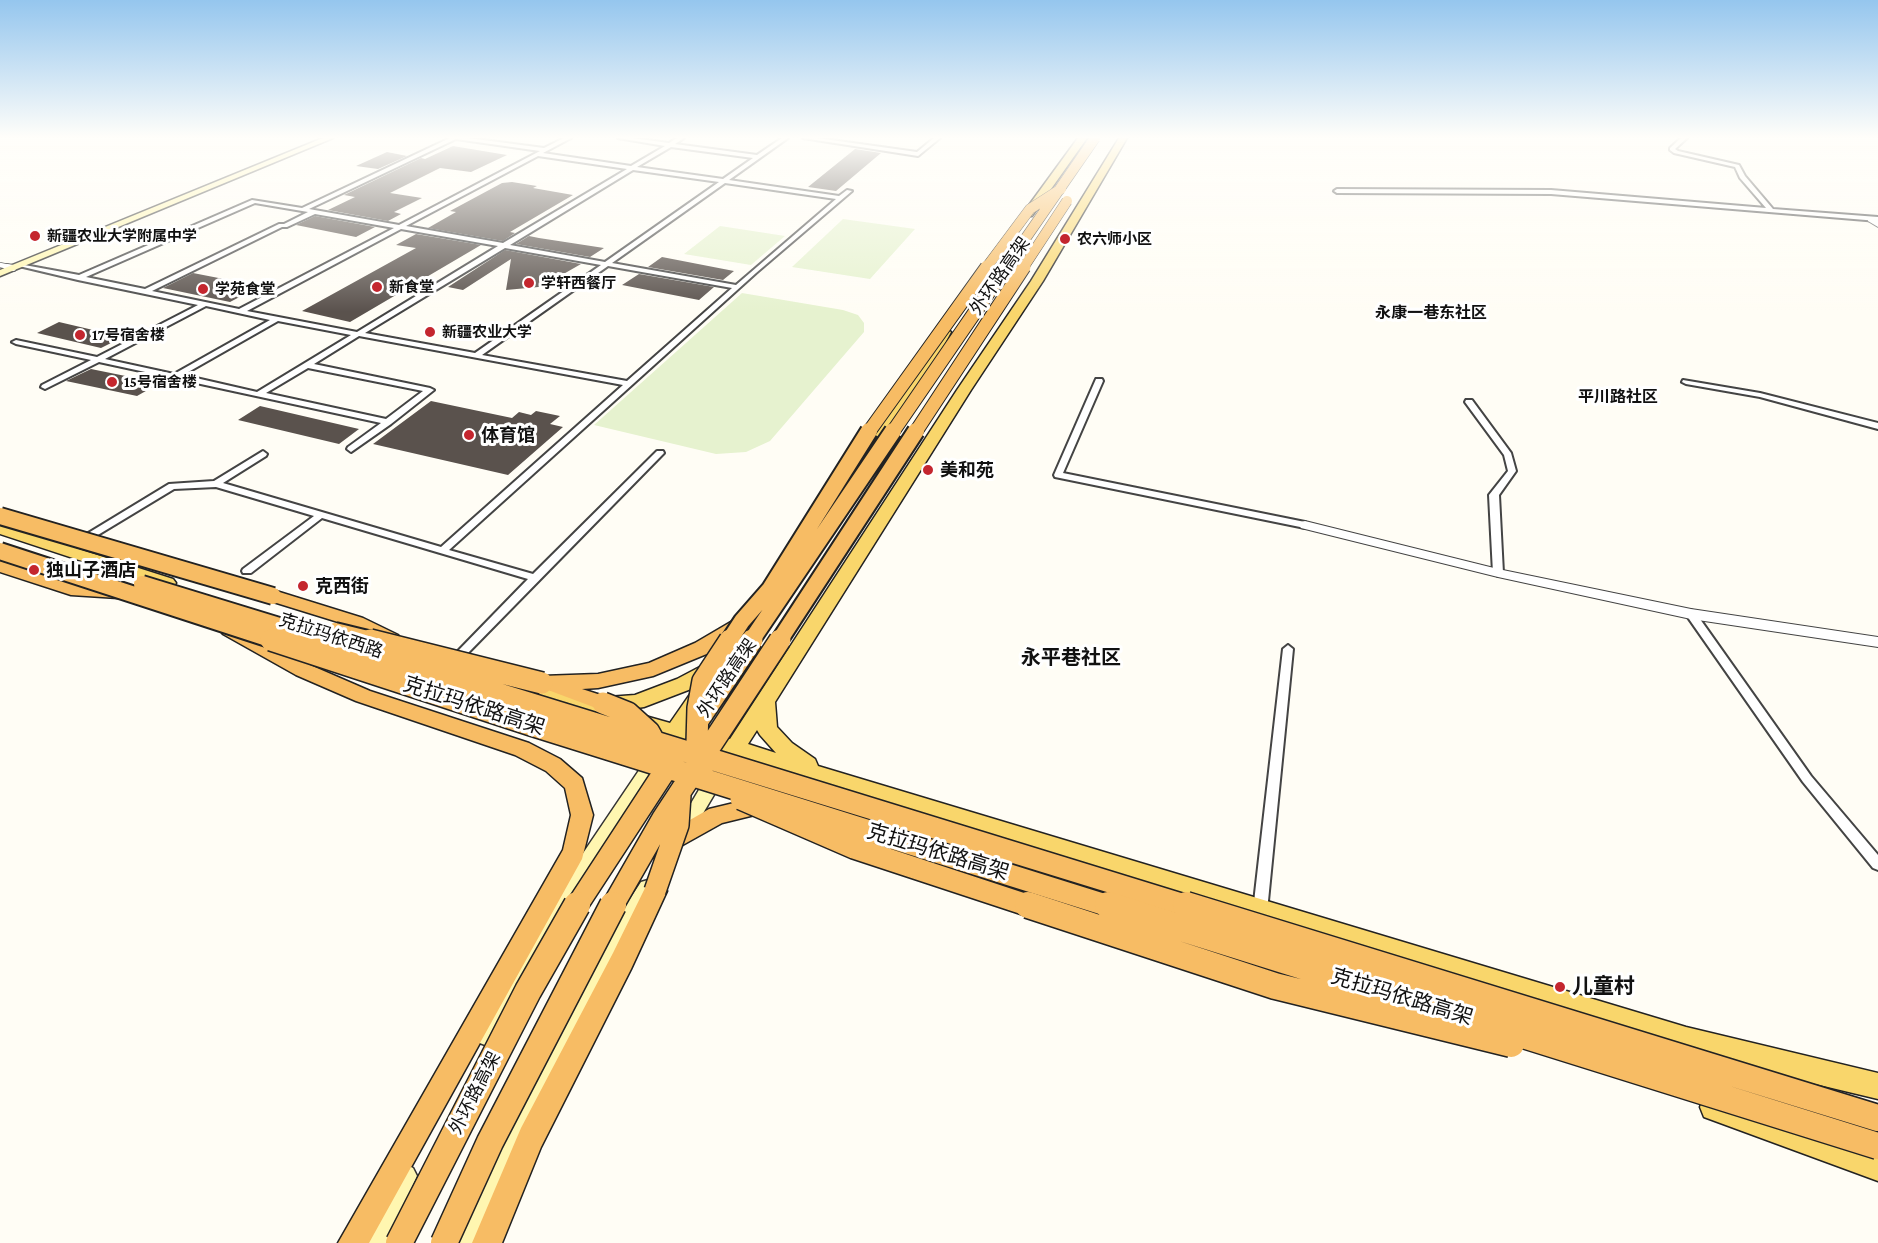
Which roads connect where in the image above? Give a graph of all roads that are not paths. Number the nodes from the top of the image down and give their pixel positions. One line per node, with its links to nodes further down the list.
1 (188, 196): 24 (main road)
2 (332, 196): 16 (street)
3 (457, 196): 20 (street)
4 (585, 196): 21 (street)
5 (700, 196): 22 (street)
6 (826, 196): 15 (street)
7 (843, 196): 15 (street)
8 (1040, 196): 69 (main road)
9 (1050, 196): 65 (highway, bridge)
10 (1056, 196): 91 (highway, 外环路高架, bridge)
11 (1072, 196): 88 (highway, 外环路高架, bridge)
12 (1088, 196): 72 (main road)
13 (1598, 196): 17 (street)
14 (1759, 196): 17 (street)
15 (840, 198): 27 (street)
16 (302, 210): 18 (street); 26 (street)
17 (1772, 211): 19 (street)
18 (314, 212): 20 (street); 28 (street)
19 (1876, 221)
20 (400, 226): 21 (street); 30 (street)
21 (505, 245): 22 (street); 32 (street)
22 (608, 262): 27 (street); 34 (street)
23 (0, 265): 24 (street)
24 (17, 266): 25 (main road); 26 (street)
25 (0, 273)
26 (78, 278): 28 (street)
27 (737, 287): 40 (street)
28 (144, 292): 29 (street)
29 (203, 305): 30 (street); 35 (street)
30 (239, 312): 31 (street)
31 (277, 319): 32 (street); 37 (street)
32 (357, 334): 34 (street); 36 (street)
33 (16, 342): 35 (street)
34 (477, 355): 40 (street)
35 (97, 359): 37 (street); 41 (street)
36 (307, 365): 42 (street); 44 (street)
37 (176, 376): 42 (street)
38 (1099, 381): 52 (street)
39 (1686, 382): 45 (street)
40 (629, 384): 55 (street)
41 (45, 387)
42 (259, 394): 44 (street)
43 (1469, 402): 60 (street)
44 (388, 422): 46 (street)
45 (1878, 426)
46 (351, 449)
47 (660, 453): 61 (street)
48 (263, 454): 49 (street)
49 (216, 484): 50 (street); 56 (street)
50 (321, 515): 55 (street); 59 (street)
51 (0, 516): 70 (highway, bridge)
52 (1305, 525): 60 (street)
53 (0, 529): 56 (main road, 克拉玛依西路)
54 (0, 538): 62 (highway, 克拉玛依路高架)
55 (443, 550): 61 (street)
56 (65, 551): 70 (main road, 克拉玛依西路)
57 (0, 553): 62 (main road, 克拉玛依西路); 64 (highway, 克拉玛依路高架, bridge)
58 (0, 566): 62 (highway)
59 (247, 571)
60 (1498, 573): 63 (street)
61 (535, 578): 68 (street)
62 (144, 590): 71 (highway, bridge); 76 (main road, 克拉玛依西路); 85 (highway, 克拉玛依路高架, bridge)
63 (1690, 614): 66 (street); 81 (street)
64 (206, 618): 84 (highway, 克拉玛依路高架, bridge); 89 (highway, bridge)
65 (742, 621): 71 (highway, bridge); 84 (highway, bridge)
66 (1878, 642)
67 (1288, 649): 82 (street)
68 (462, 652)
69 (723, 662): 73 (main road); 74 (main road)
70 (458, 673): 73 (main road, 克拉玛依西路)
71 (543, 683): 92 (highway, bridge)
72 (765, 701): 75 (main road); 77 (main road)
73 (583, 706): 74 (main road, 克拉玛依西路)
74 (676, 730): 75 (main road, 克拉玛依西路); 76 (main road)
75 (735, 748): 77 (main road, 克拉玛依西路); 78 (main road)
76 (652, 765): 78 (main road, 克拉玛依西路); 90 (main road)
77 (821, 775): 82 (main road, 克拉玛依西路)
78 (712, 783): 79 (main road, 克拉玛依西路); 80 (main road)
79 (775, 803): 80 (highway); 87 (main road, 克拉玛依西路)
80 (679, 838): 88 (main road)
81 (1878, 864)
82 (1260, 911): 83 (main road, 克拉玛依西路)
83 (1878, 1086)
84 (1742, 1104): 86 (highway, 克拉玛依路高架, bridge)
85 (1878, 1118)
86 (1878, 1146)
87 (1878, 1167)
88 (459, 1242)
89 (353, 1243)
90 (374, 1243)
91 (399, 1243)
92 (487, 1243)

